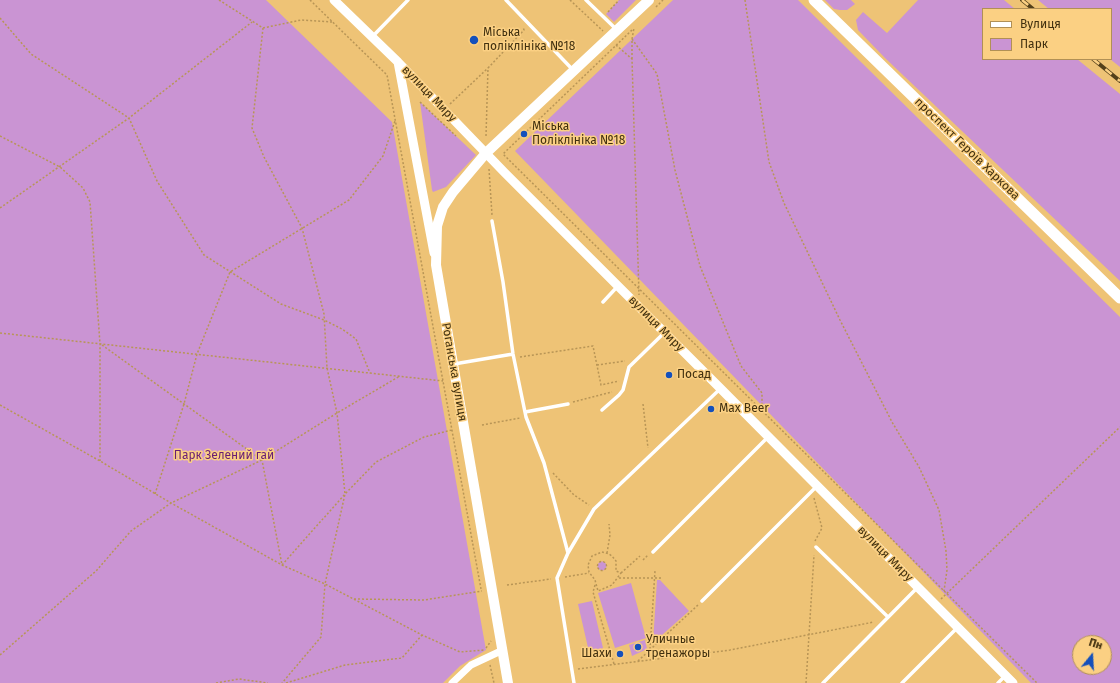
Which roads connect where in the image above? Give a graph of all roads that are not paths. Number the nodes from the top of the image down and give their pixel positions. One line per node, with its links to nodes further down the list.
1 (334, 0): 8 (street, вулиця Миру)
2 (408, 0): 8 (lane)
3 (506, 0): 10 (lane)
4 (586, 0): 7 (lane)
5 (814, 0): 15 (main road, проспект Героїв Харкова)
6 (651, 5): 7 (main road)
7 (617, 30): 10 (main road)
8 (373, 37): 9 (street, вулиця Миру)
9 (398, 62): 11 (street, вулиця Миру); 13 (street, Роганська вулиця)
10 (574, 71): 11 (main road)
11 (486, 153): 13 (main road); 14 (street, вулиця Миру)
12 (492, 221): 18 (lane)
13 (436, 265): 19 (main road, Роганська вулиця)
14 (618, 286): 16 (lane); 17 (street, вулиця Миру)
15 (1120, 298)
16 (602, 302)
17 (665, 333): 20 (street, вулиця Миру); 22 (lane)
18 (514, 356): 19 (lane); 23 (lane)
19 (453, 364): 33 (main road, Роганська вулиця)
20 (720, 388): 24 (street, вулиця Миру); 28 (lane)
21 (568, 404): 23 (lane)
22 (602, 410)
23 (525, 412): 28 (lane)
24 (768, 437): 25 (street, вулиця Миру); 27 (lane)
25 (815, 490): 29 (street, вулиця Миру); 30 (lane)
26 (815, 548): 31 (lane)
27 (653, 552)
28 (568, 553): 37 (lane)
29 (917, 587): 31 (lane); 32 (street, вулиця Миру)
30 (702, 601)
31 (888, 617): 38 (lane)
32 (957, 627): 34 (street, вулиця Миру); 39 (lane)
33 (502, 650): 35 (street); 36 (main road, Роганська вулиця)
34 (1006, 676): 40 (lane); 41 (street, вулиця Миру)
35 (452, 683)
36 (508, 683)
37 (574, 683)
38 (823, 683)
39 (902, 683)
40 (998, 683)
41 (1013, 683)

